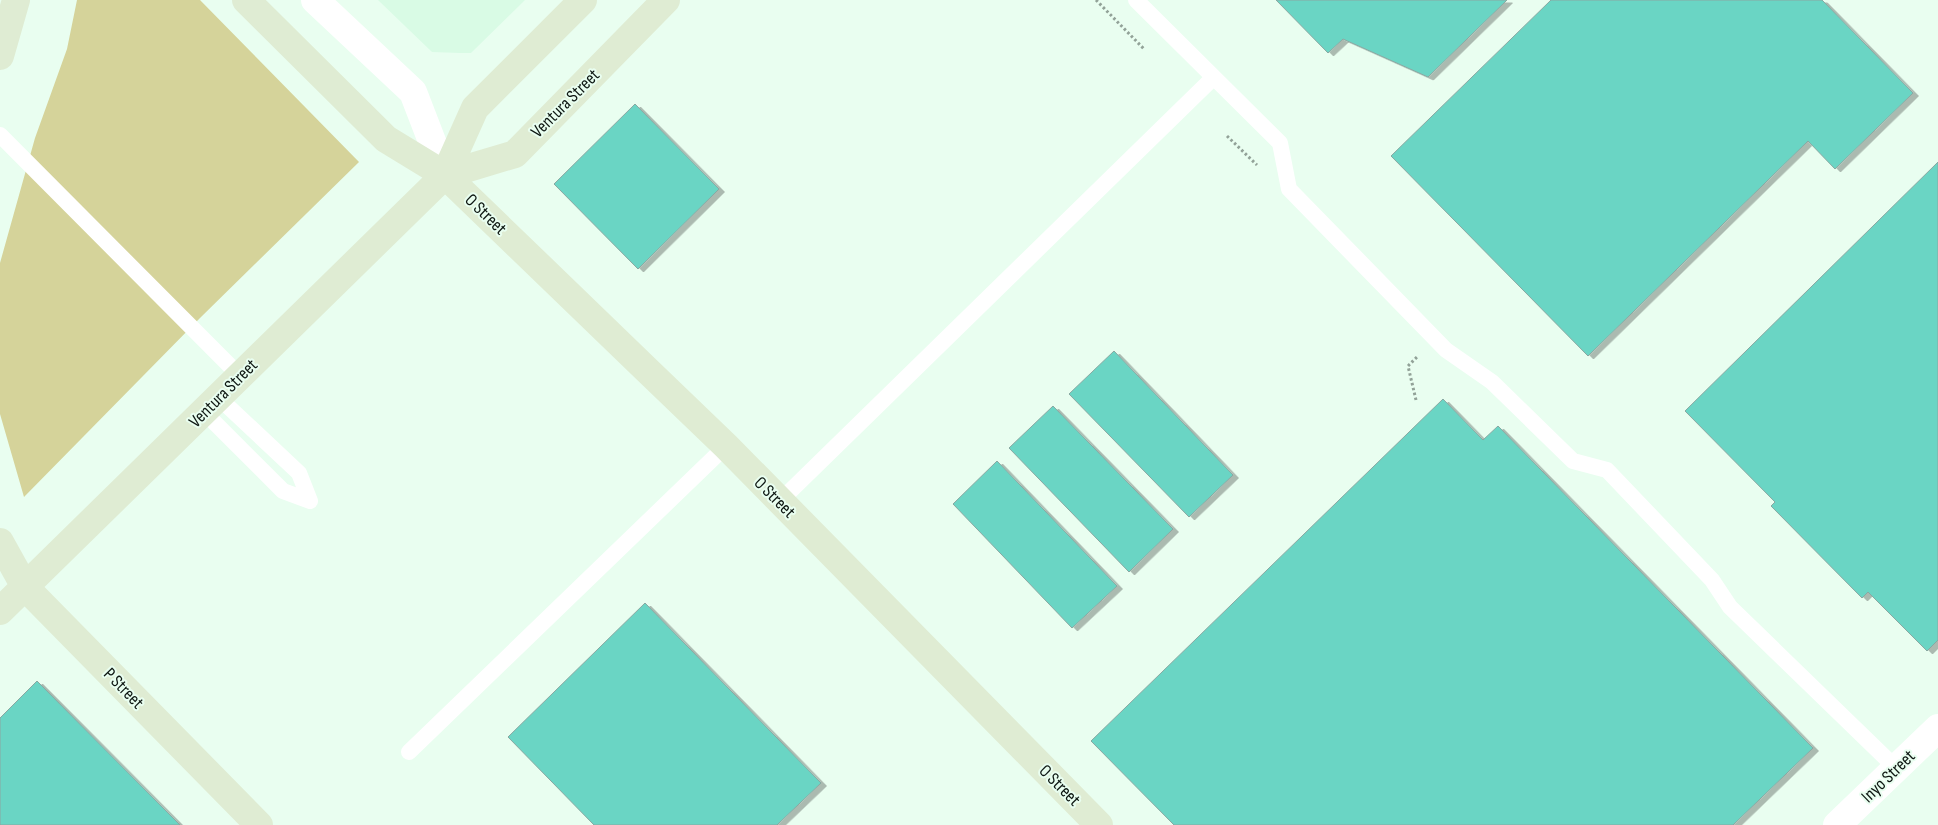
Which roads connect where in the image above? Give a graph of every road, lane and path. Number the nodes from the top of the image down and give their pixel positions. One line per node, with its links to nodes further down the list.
1 (16, 0): 9 (main road)
2 (246, 0): 12 (main road, O Street)
3 (315, 0): 12 (street, O Street)
4 (583, 0): 12 (main road, Ventura Street)
5 (666, 0): 12 (main road, Ventura Street)
6 (1096, 0): 8 (path)
7 (1136, 0): 10 (lane)
8 (1145, 50)
9 (0, 56)
10 (1213, 78): 16 (lane); 22 (lane)
11 (0, 135): 13 (lane)
12 (445, 175): 13 (main road, Ventura Street); 15 (main road, O Street)
13 (240, 376): 14 (main road, Ventura Street)
14 (211, 405): 14 (lane); 18 (main road, Ventura Street)
15 (726, 446): 16 (main road, O Street); 21 (lane)
16 (780, 501): 24 (main road, O Street)
17 (0, 542): 18 (main road, P Street)
18 (25, 587): 19 (main road, Ventura Street); 23 (main road, P Street)
19 (0, 612)
20 (1938, 728): 22 (street, Inyo Street)
21 (408, 752)
22 (1896, 768): 25 (street, Inyo Street)
23 (259, 825)
24 (1099, 825)
25 (1837, 825)

